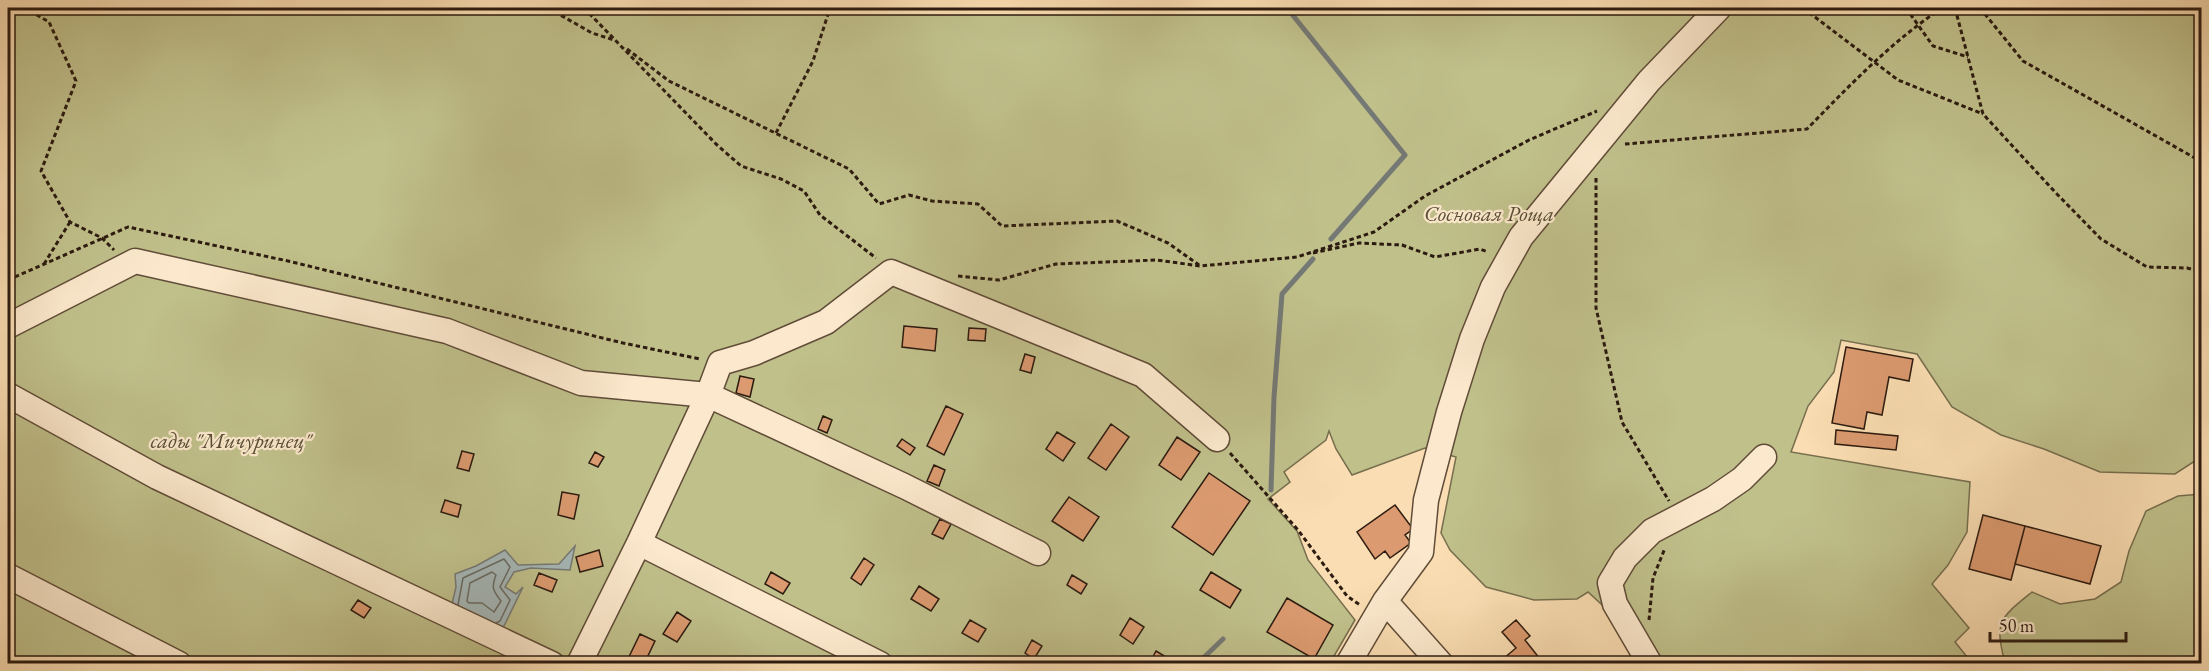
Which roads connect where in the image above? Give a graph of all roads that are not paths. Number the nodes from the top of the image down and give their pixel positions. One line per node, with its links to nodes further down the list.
1 (1719, 8): 10 (street)
2 (8, 326): 4 (street)
3 (8, 395): 12 (street)
4 (708, 395): 5 (street); 7 (street); 8 (street)
5 (1217, 440)
6 (1764, 457): 17 (street)
7 (639, 543): 13 (street); 14 (street)
8 (1038, 553)
9 (8, 576): 11 (street)
10 (1376, 605): 15 (street); 16 (street)
11 (179, 663)
12 (552, 663)
13 (579, 663)
14 (880, 663)
15 (1348, 663)
16 (1442, 663)
17 (1650, 663)

